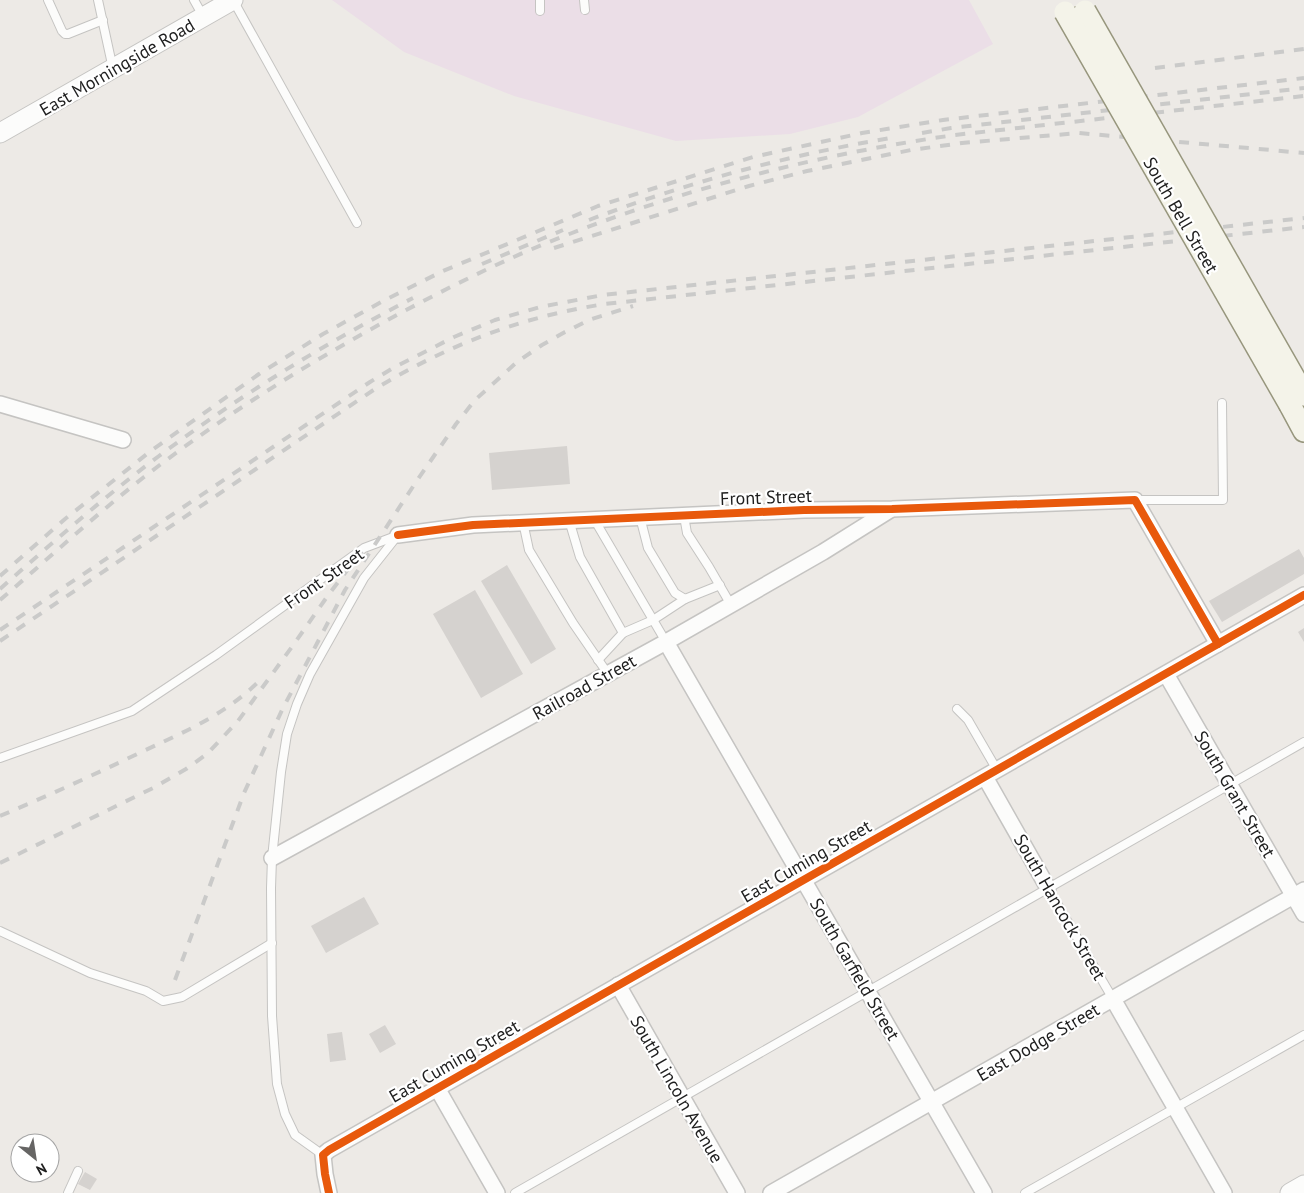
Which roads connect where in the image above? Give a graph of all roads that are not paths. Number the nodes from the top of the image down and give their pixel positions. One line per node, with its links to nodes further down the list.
1 (48, 0): 11 (lane)
2 (98, 0): 11 (lane)
3 (194, 0): 10 (lane)
4 (233, 0): 10 (street, East Morningside Road); 14 (lane)
5 (540, 0): 9 (lane)
6 (584, 0): 8 (lane)
7 (1071, 6): 15 (main road, South Bell Street, bridge)
8 (585, 10)
9 (540, 11)
10 (203, 17): 12 (street, East Morningside Road)
11 (103, 20): 12 (lane)
12 (113, 69): 13 (street, East Morningside Road)
13 (0, 133)
14 (357, 223)
15 (1297, 400): 18 (main road, South Bell Street)
16 (1222, 403): 20 (lane)
17 (0, 404): 19 (street)
18 (1304, 431)
19 (123, 440)
20 (1135, 500): 21 (street, Front Street); 35 (street)
21 (892, 509): 22 (street, Front Street); 31 (street, Railroad Street)
22 (684, 516): 23 (street, Front Street); 28 (lane)
23 (640, 517): 25 (street, Front Street); 30 (lane)
24 (569, 520): 25 (street, Front Street); 26 (street, Front Street); 33 (lane)
25 (594, 520): 32 (lane)
26 (523, 522): 27 (street, Front Street); 36 (lane)
27 (398, 535): 41 (lane, Front Street); 44 (lane)
28 (720, 585): 30 (lane); 31 (lane)
29 (1304, 595): 35 (street, East Cuming Street)
30 (685, 600): 32 (lane)
31 (731, 605): 34 (street, Railroad Street)
32 (653, 620): 33 (lane); 34 (lane)
33 (623, 633): 36 (lane)
34 (666, 642): 37 (street, Railroad Street); 45 (street, South Garfield Street)
35 (1218, 644): 38 (street, East Cuming Street)
36 (598, 660): 37 (lane)
37 (608, 674): 44 (street, Railroad Street)
38 (1166, 674): 42 (street, East Cuming Street); 43 (street, South Grant Street)
39 (957, 709): 42 (lane)
40 (1304, 742): 43 (lane)
41 (0, 758)
42 (991, 774): 45 (street, East Cuming Street); 46 (street, South Hancock Street)
43 (1231, 784): 46 (lane); 47 (street, South Grant Street)
44 (272, 858): 50 (lane)
45 (802, 879): 51 (street, East Cuming Street); 52 (street, South Garfield Street)
46 (1048, 888): 52 (lane); 53 (lane, South Hancock Street)
47 (1299, 893): 48 (street, South Grant Street); 53 (street, East Dodge Street)
48 (1304, 914)
49 (0, 931): 50 (lane)
50 (272, 943): 59 (lane)
51 (618, 985): 55 (street, East Cuming Street); 56 (street, South Lincoln Avenue)
52 (867, 992): 56 (lane); 57 (street, South Garfield Street)
53 (1113, 999): 57 (street, East Dodge Street); 58 (street, South Hancock Street)
54 (1304, 1035): 58 (lane)
55 (437, 1088): 59 (street, East Cuming Street); 64 (street)
56 (682, 1096): 65 (lane); 66 (street, South Lincoln Avenue)
57 (932, 1103): 67 (street, East Dodge Street); 68 (street, South Garfield Street)
58 (1176, 1108): 69 (lane); 70 (street, South Hancock Street)
59 (324, 1155): 63 (street)
60 (78, 1172): 62 (lane)
61 (1304, 1185): 71 (street)
62 (68, 1193)
63 (329, 1193)
64 (497, 1193)
65 (515, 1193)
66 (737, 1193)
67 (771, 1193)
68 (984, 1193)
69 (1025, 1193)
70 (1224, 1193)
71 (1290, 1193)

